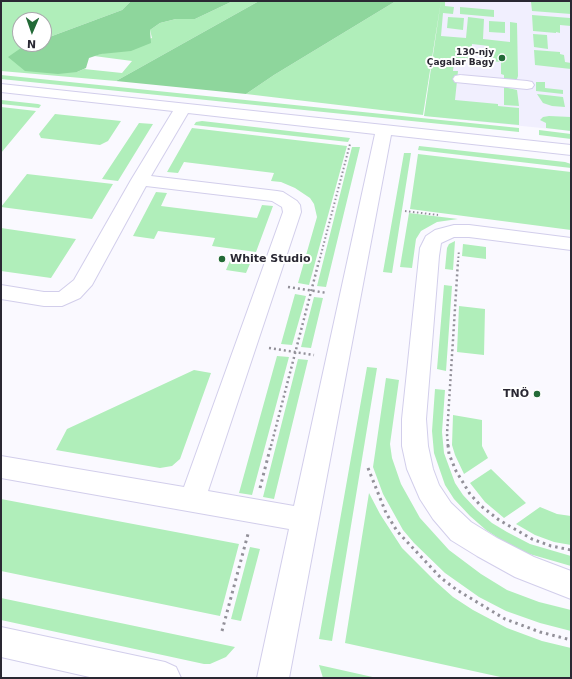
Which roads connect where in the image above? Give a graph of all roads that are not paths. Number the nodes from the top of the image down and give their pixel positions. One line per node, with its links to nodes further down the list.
1 (460, 78): 2 (street)
2 (527, 85)
3 (1, 88): 4 (street)
4 (183, 108): 5 (street); 7 (street)
5 (384, 130): 6 (street); 12 (street)
6 (571, 150)
7 (140, 180): 9 (street); 11 (street)
8 (571, 244): 13 (street)
9 (1, 292)
10 (1, 467): 11 (street)
11 (192, 501): 12 (street)
12 (305, 520): 16 (street)
13 (571, 585)
14 (1, 642): 15 (street)
15 (165, 678)
16 (273, 678)

